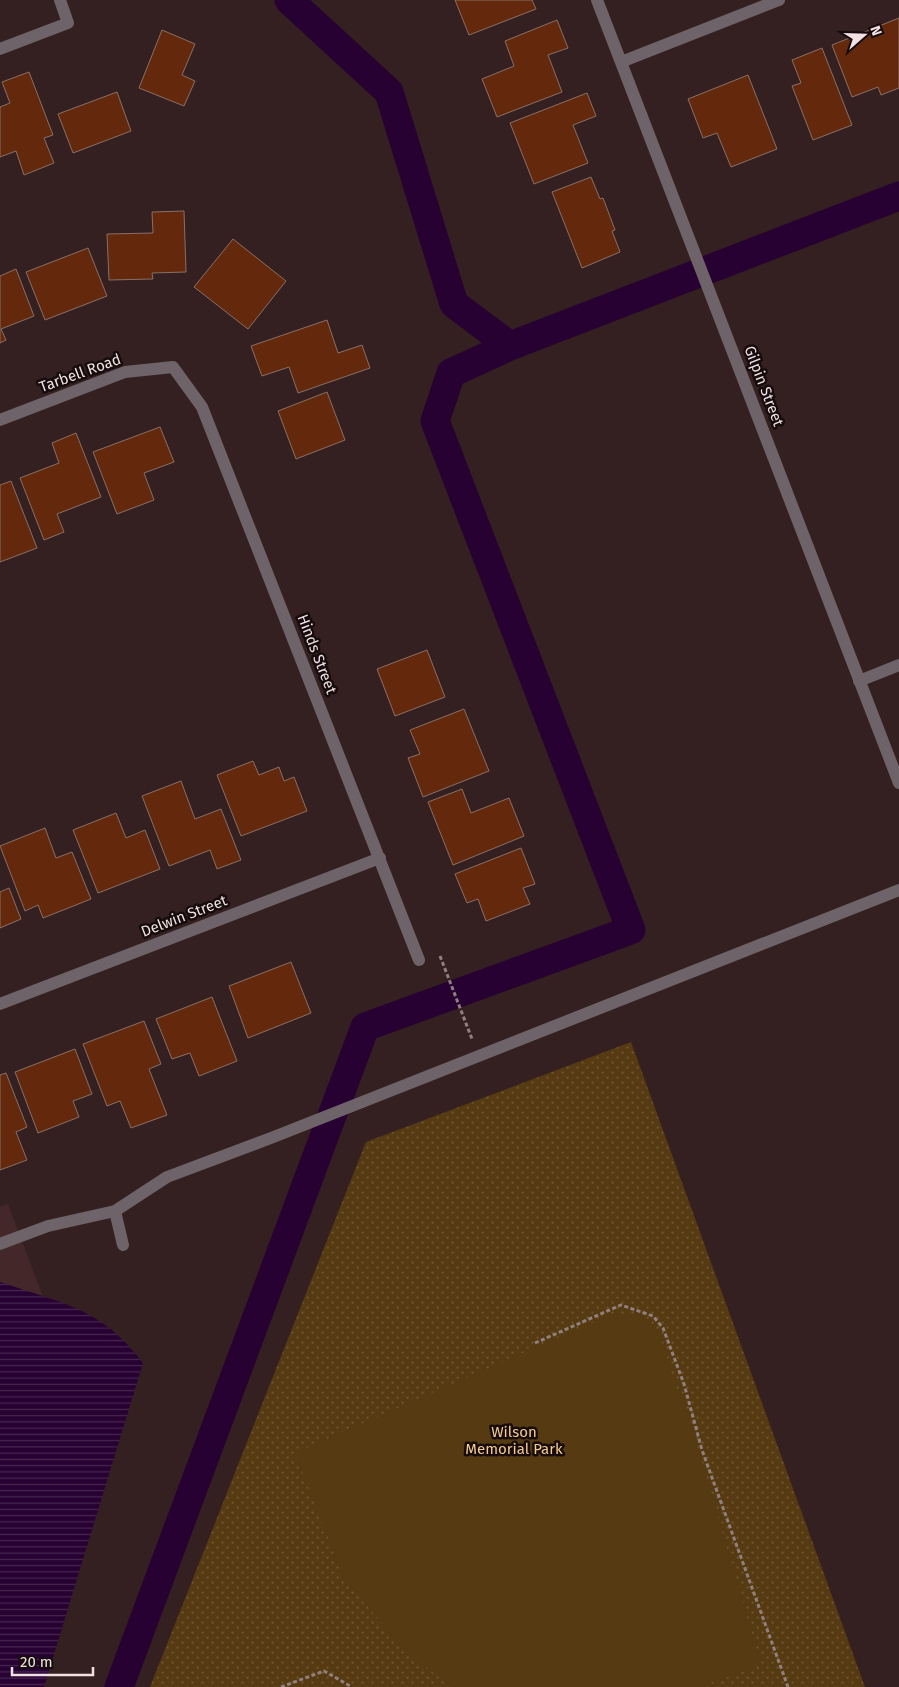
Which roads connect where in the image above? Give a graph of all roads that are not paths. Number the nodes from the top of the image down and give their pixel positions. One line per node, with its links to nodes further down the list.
1 (60, 0): 4 (street)
2 (597, 0): 5 (street, Gilpin Street)
3 (780, 0): 5 (street)
4 (0, 49)
5 (621, 62): 9 (street, Gilpin Street)
6 (173, 367): 7 (street, Tarbell Road); 11 (street, Hinds Street)
7 (0, 420)
8 (899, 665): 9 (street)
9 (859, 680): 10 (street, Gilpin Street)
10 (899, 784)
11 (380, 858): 13 (street, Hinds Street); 14 (street, Delwin Street)
12 (899, 890): 15 (street)
13 (419, 960)
14 (0, 1004)
15 (115, 1211): 16 (street); 17 (street)
16 (0, 1244)
17 (123, 1245)

